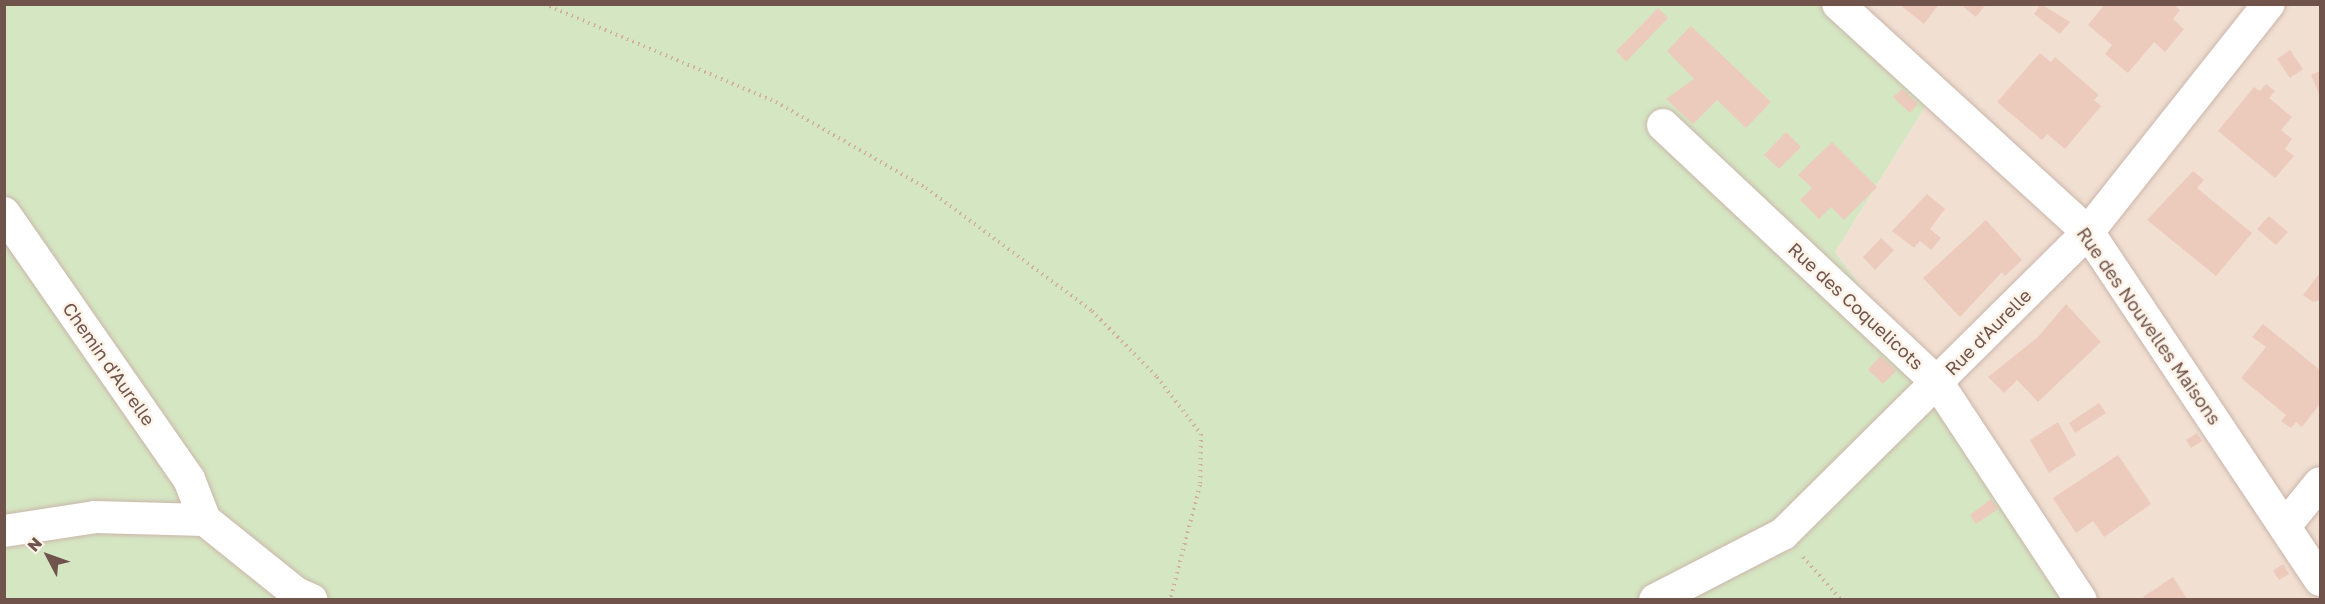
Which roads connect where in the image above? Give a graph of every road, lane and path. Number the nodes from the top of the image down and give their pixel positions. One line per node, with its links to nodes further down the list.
1 (544, 4): 15 (path)
2 (2268, 4): 6 (street, Rue d'Aurelle)
3 (1846, 7): 6 (street, Rue des Nouvelles Maisons)
4 (1663, 125): 7 (street, Rue des Coquelicots)
5 (4, 213): 9 (street, Chemin d'Aurelle)
6 (2088, 232): 7 (street, Rue d'Aurelle); 10 (street, Rue des Nouvelles Maisons)
7 (1937, 382): 12 (street, Rue d'Aurelle); 18 (street, Rue des Coquelicots)
8 (2320, 483): 10 (street)
9 (205, 520): 11 (street); 14 (street)
10 (2285, 526): 13 (street, Rue des Nouvelles Maisons)
11 (4, 531)
12 (1783, 534): 16 (street, Rue d'Aurelle); 17 (path)
13 (2320, 580)
14 (312, 600)
15 (1170, 600)
16 (1655, 600)
17 (1841, 600)
18 (2082, 600)

